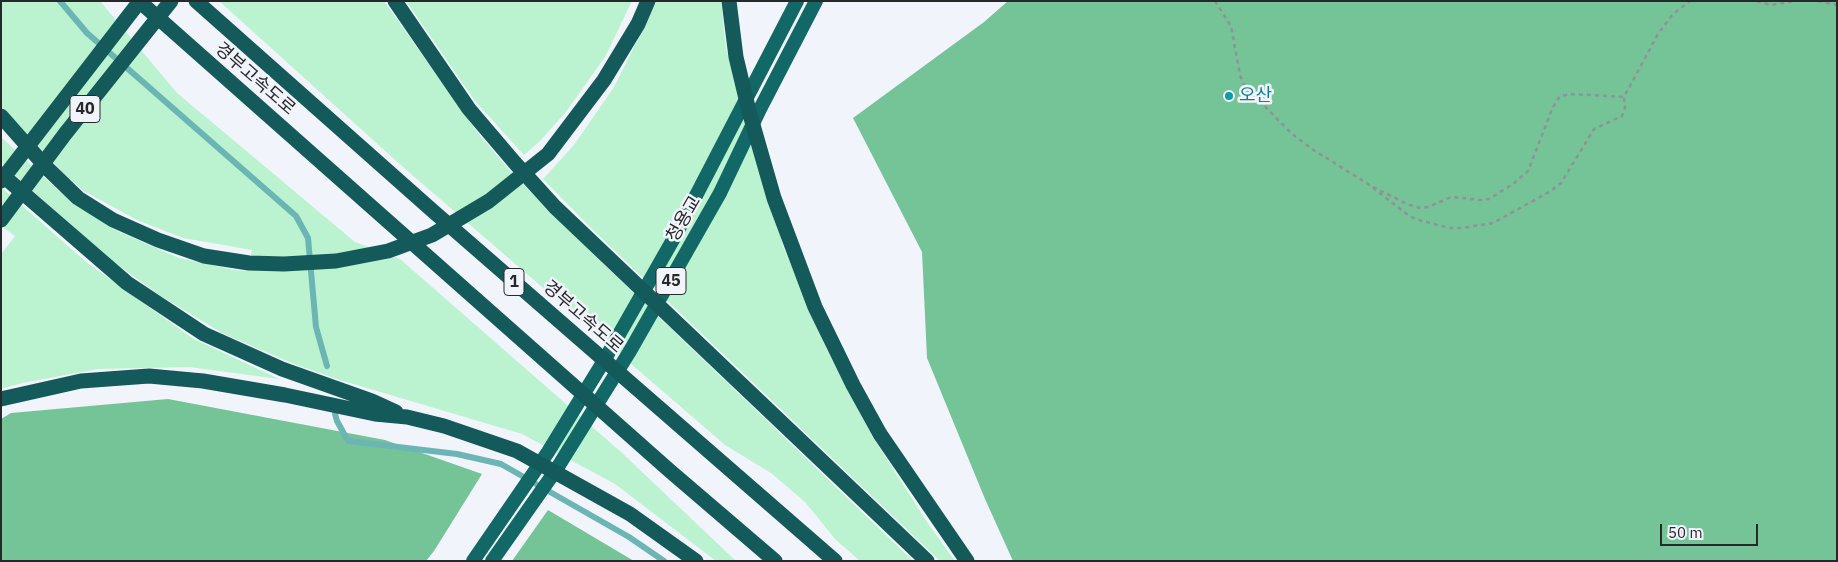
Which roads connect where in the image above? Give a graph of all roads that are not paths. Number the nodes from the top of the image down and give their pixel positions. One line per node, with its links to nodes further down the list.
1 (60, 1): 14 (lane)
2 (140, 1): 12 (highway, 40); 22 (highway, 경부고속도로 / 1)
3 (171, 1): 13 (highway, 40)
4 (196, 1): 23 (highway, 경부고속도로 / 1)
5 (395, 1): 24 (highway)
6 (648, 1): 10 (highway)
7 (729, 1): 25 (highway)
8 (797, 1): 18 (highway, 청용교 / 45)
9 (816, 1): 19 (highway, 청용교 / 45)
10 (1, 116)
11 (1, 174): 17 (highway)
12 (1, 181)
13 (1, 220)
14 (328, 366)
15 (1, 399): 17 (highway)
16 (335, 414): 20 (lane)
17 (407, 418): 21 (highway)
18 (473, 561)
19 (492, 561)
20 (664, 561)
21 (696, 561)
22 (774, 561)
23 (835, 561)
24 (927, 561)
25 (967, 561)

